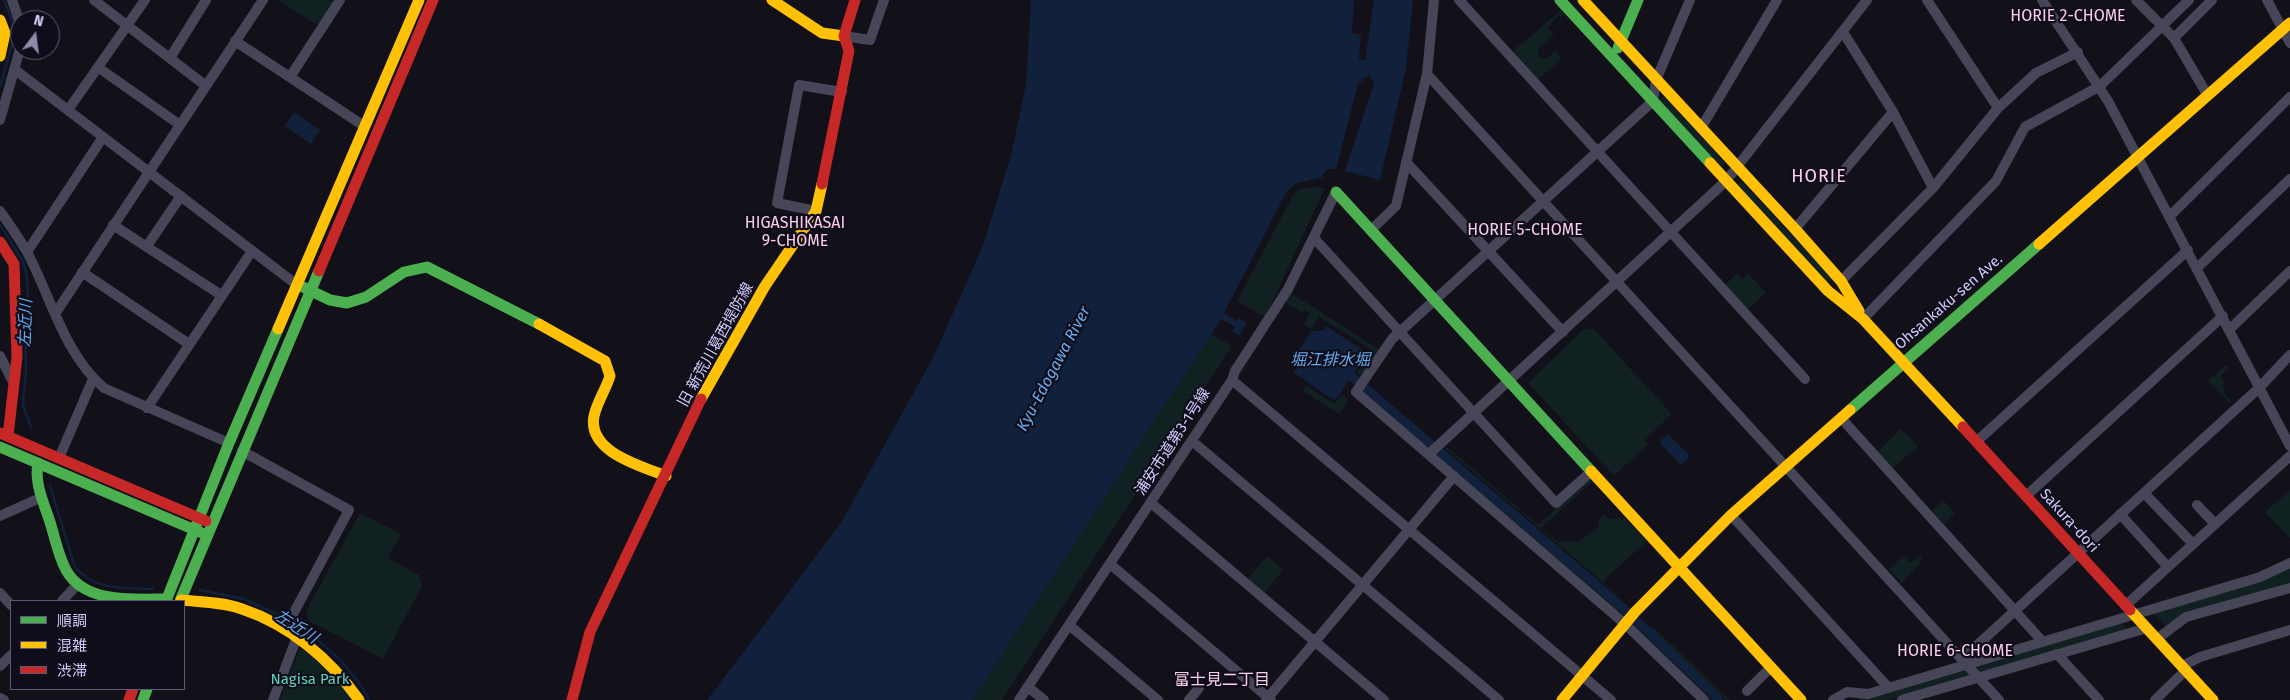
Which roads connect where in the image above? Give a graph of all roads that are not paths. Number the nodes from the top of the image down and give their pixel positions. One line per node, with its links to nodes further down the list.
1 (94, 0): 30 (street)
2 (145, 0): 30 (street)
3 (206, 0): 40 (street)
4 (263, 0): 34 (street)
5 (340, 0): 45 (street)
6 (419, 0): 58 (street)
7 (432, 0): 92 (street)
8 (772, 0): 32 (street)
9 (854, 0): 32 (street, 旧 新荒川葛西堤防線)
10 (884, 0): 32 (street)
11 (1434, 0): 44 (street)
12 (1459, 0): 61 (street)
13 (1560, 0): 39 (street)
14 (1583, 0): 26 (street)
15 (1598, 0): 26 (street)
16 (1638, 0): 35 (street)
17 (1690, 0): 46 (street)
18 (1776, 0): 59 (street)
19 (1867, 0): 31 (street)
20 (1927, 0): 53 (street)
21 (2042, 0): 37 (street)
22 (2136, 0): 28 (street)
23 (2189, 0): 28 (street)
24 (2212, 0): 33 (street)
25 (2267, 0): 29 (street)
26 (1593, 11): 35 (street)
27 (0, 20): 38 (street)
28 (2163, 26): 33 (street); 48 (street)
29 (2286, 26): 36 (street); 50 (street, Ohsankaku-sen Ave.)
30 (128, 27): 40 (street); 42 (street)
31 (1843, 32): 55 (street); 64 (street)
32 (844, 36): 49 (street, 旧 新荒川葛西堤防線)
33 (2174, 38): 50 (street)
34 (235, 41): 45 (street); 47 (street)
35 (1621, 42): 39 (street); 46 (street)
36 (2290, 43)
37 (2078, 52): 48 (street); 53 (street)
38 (0, 56)
39 (1614, 57): 52 (street)
40 (170, 58): 47 (street)
41 (17, 60): 43 (street)
42 (99, 68): 54 (street); 57 (street)
43 (14, 69): 54 (street); 56 (street)
44 (1427, 74): 63 (street); 71 (street)
45 (290, 77): 58 (street)
46 (1656, 80): 52 (street); 59 (street)
47 (206, 86): 57 (street)
48 (2100, 86): 62 (street); 97 (street)
49 (842, 92): 73 (street, 旧 新荒川葛西堤防線); 73 (street)
50 (2208, 96): 62 (street, Ohsankaku-sen Ave.)
51 (2290, 97): 74 (street)
52 (1653, 101): 61 (street); 67 (street)
53 (1998, 108): 68 (street)
54 (68, 110): 60 (street)
55 (1893, 112): 68 (street); 76 (street)
56 (0, 120)
57 (180, 124): 65 (street)
58 (364, 126): 91 (street)
59 (1701, 128): 64 (street)
60 (103, 137): 65 (street); 84 (street)
61 (1598, 152): 71 (street); 78 (street)
62 (2138, 158): 74 (street); 104 (street, Ohsankaku-sen Ave.)
63 (1406, 162): 77 (street); 85 (street)
64 (1737, 168): 67 (street); 76 (street)
65 (148, 172): 70 (street); 75 (street)
66 (2290, 179): 86 (street)
67 (1726, 181): 78 (street); 97 (street)
68 (1934, 188): 90 (street)
69 (1336, 192): 77 (street); 79 (street, 浦安市道第3-1号線)
70 (181, 196): 81 (street); 83 (street)
71 (1544, 201): 85 (street); 89 (street)
72 (0, 210): 84 (street)
73 (816, 212): 127 (street, 旧 新荒川葛西堤防線)
74 (2170, 216): 82 (street)
75 (113, 225): 81 (street); 88 (street)
76 (1794, 228): 90 (street)
77 (1371, 230): 94 (street)
78 (1671, 232): 89 (street); 106 (street)
79 (1314, 239): 99 (street); 107 (street, 浦安市道第3-1号線)
80 (0, 242): 109 (street)
81 (147, 246): 93 (street)
82 (2188, 250): 86 (street); 116 (street)
83 (252, 251): 91 (street); 93 (street)
84 (27, 252): 95 (street)
85 (1488, 252): 94 (street); 100 (street)
86 (2197, 268): 96 (street)
87 (2290, 271): 98 (street)
88 (82, 272): 95 (street); 101 (street)
89 (1617, 281): 100 (street); 125 (street)
90 (1841, 281): 97 (street)
91 (297, 284): 92 (street); 117 (street)
92 (310, 290): 120 (street); 127 (street)
93 (221, 295): 101 (street)
94 (1435, 300): 99 (street); 108 (street)
95 (55, 314): 105 (street)
96 (2223, 316): 98 (street); 130 (street)
97 (1863, 319): 104 (street, Sakura-dori)
98 (2230, 329): 110 (street)
99 (1400, 332): 112 (street); 121 (street)
100 (1563, 332): 108 (street)
101 (189, 344): 111 (street)
102 (2290, 354): 110 (street)
103 (0, 356): 109 (street)
104 (1904, 362): 113 (street, Ohsankaku-sen Ave.); 116 (street, Sakura-dori)
105 (93, 378): 111 (street); 123 (street)
106 (1806, 379)
107 (1232, 380): 115 (street, 浦安市道第3-1号線); 140 (street)
108 (1508, 381): 112 (street); 126 (street)
109 (15, 386): 114 (street)
110 (2259, 388): 118 (street); 129 (street)
111 (147, 408): 117 (street)
112 (1474, 413): 121 (street); 126 (street)
113 (1841, 418): 125 (street, Ohsankaku-sen Ave.); 158 (street)
114 (4, 434): 123 (street)
115 (1192, 441): 132 (street, 浦安市道第3-1号線); 150 (street)
116 (1976, 442): 130 (street, Sakura-dori)
117 (229, 443): 137 (street)
118 (2290, 445)
119 (0, 447): 124 (street)
120 (242, 451): 138 (street); 163 (street)
121 (1429, 454): 128 (street)
122 (2290, 456): 139 (street)
123 (59, 458): 137 (street)
124 (38, 463): 131 (street); 141 (street)
125 (1786, 467): 135 (street, Ohsankaku-sen Ave.); 171 (street)
126 (1592, 471): 147 (street)
127 (666, 476): 186 (street, 旧 新荒川葛西堤防線)
128 (1454, 476): 140 (street); 160 (street)
129 (2144, 493): 134 (street); 143 (street)
130 (2026, 496): 144 (street, Sakura-dori)
131 (42, 497): 136 (street); 149 (street)
132 (1151, 503): 146 (street, 浦安市道第3-1号線); 167 (street)
133 (2197, 505): 139 (street)
134 (2120, 514): 144 (street); 148 (street)
135 (1731, 515): 147 (street, Ohsankaku-sen Ave.); 178 (street)
136 (0, 516)
137 (198, 517): 138 (street); 141 (street)
138 (212, 523): 142 (street)
139 (2215, 524): 143 (street)
140 (1409, 529): 150 (street); 175 (street)
141 (193, 530): 142 (street); 154 (street)
142 (207, 536): 155 (street)
143 (2193, 544): 148 (street)
144 (2078, 553): 158 (street); 159 (street, Sakura-dori)
145 (2290, 563): 159 (street)
146 (1110, 564): 161 (street, 浦安市道第3-1号線); 182 (street)
147 (1678, 566): 160 (street, Ohsankaku-sen Ave.); 173 (street)
148 (2168, 567): 159 (street)
149 (77, 585): 153 (street); 154 (street)
150 (1362, 585): 167 (street); 192 (street)
151 (2290, 588): 166 (street)
152 (0, 593): 157 (street)
153 (63, 600)
154 (167, 600)
155 (180, 600)
156 (185, 601): 163 (street)
157 (10, 604)
158 (2016, 609): 168 (street); 171 (street)
159 (2129, 610): 162 (street, Sakura-dori); 168 (street)
160 (1629, 618): 175 (street, Ohsankaku-sen Ave.); 195 (street)
161 (1069, 626): 177 (street, 浦安市道第3-1号線); 189 (street)
162 (2147, 628): 166 (street, Sakura-dori); 169 (street)
163 (285, 629): 165 (street)
164 (2290, 630): 174 (street)
165 (297, 637): 184 (street); 185 (street)
166 (2157, 639): 174 (street, Sakura-dori)
167 (1314, 642): 182 (street); 191 (street)
168 (2043, 642): 171 (street)
169 (2057, 654): 176 (street); 200 (street)
170 (10, 656): 172 (street)
171 (1965, 662): 176 (street); 178 (street)
172 (0, 666)
173 (1771, 667): 180 (street); 196 (street)
174 (2184, 668): 201 (street); 202 (street, Sakura-dori)
175 (1582, 676): 193 (street, Ohsankaku-sen Ave.); 194 (street)
176 (1980, 678): 198 (street); 199 (street)
177 (1028, 687): 187 (street, 浦安市道第3-1号線); 188 (street)
178 (1888, 687): 197 (street)
179 (1198, 688): 190 (street)
180 (1747, 691)
181 (0, 698): 183 (street)
182 (1268, 699)
183 (4, 700)
184 (273, 700)
185 (359, 700)
186 (572, 700)
187 (1019, 700)
188 (1044, 700)
189 (1158, 700)
190 (1189, 700)
191 (1384, 700)
192 (1499, 700)
193 (1562, 700)
194 (1612, 700)
195 (1704, 700)
196 (1801, 700)
197 (1833, 700)
198 (1902, 700)
199 (1999, 700)
200 (2099, 700)
201 (2155, 700)
202 (2213, 700)

